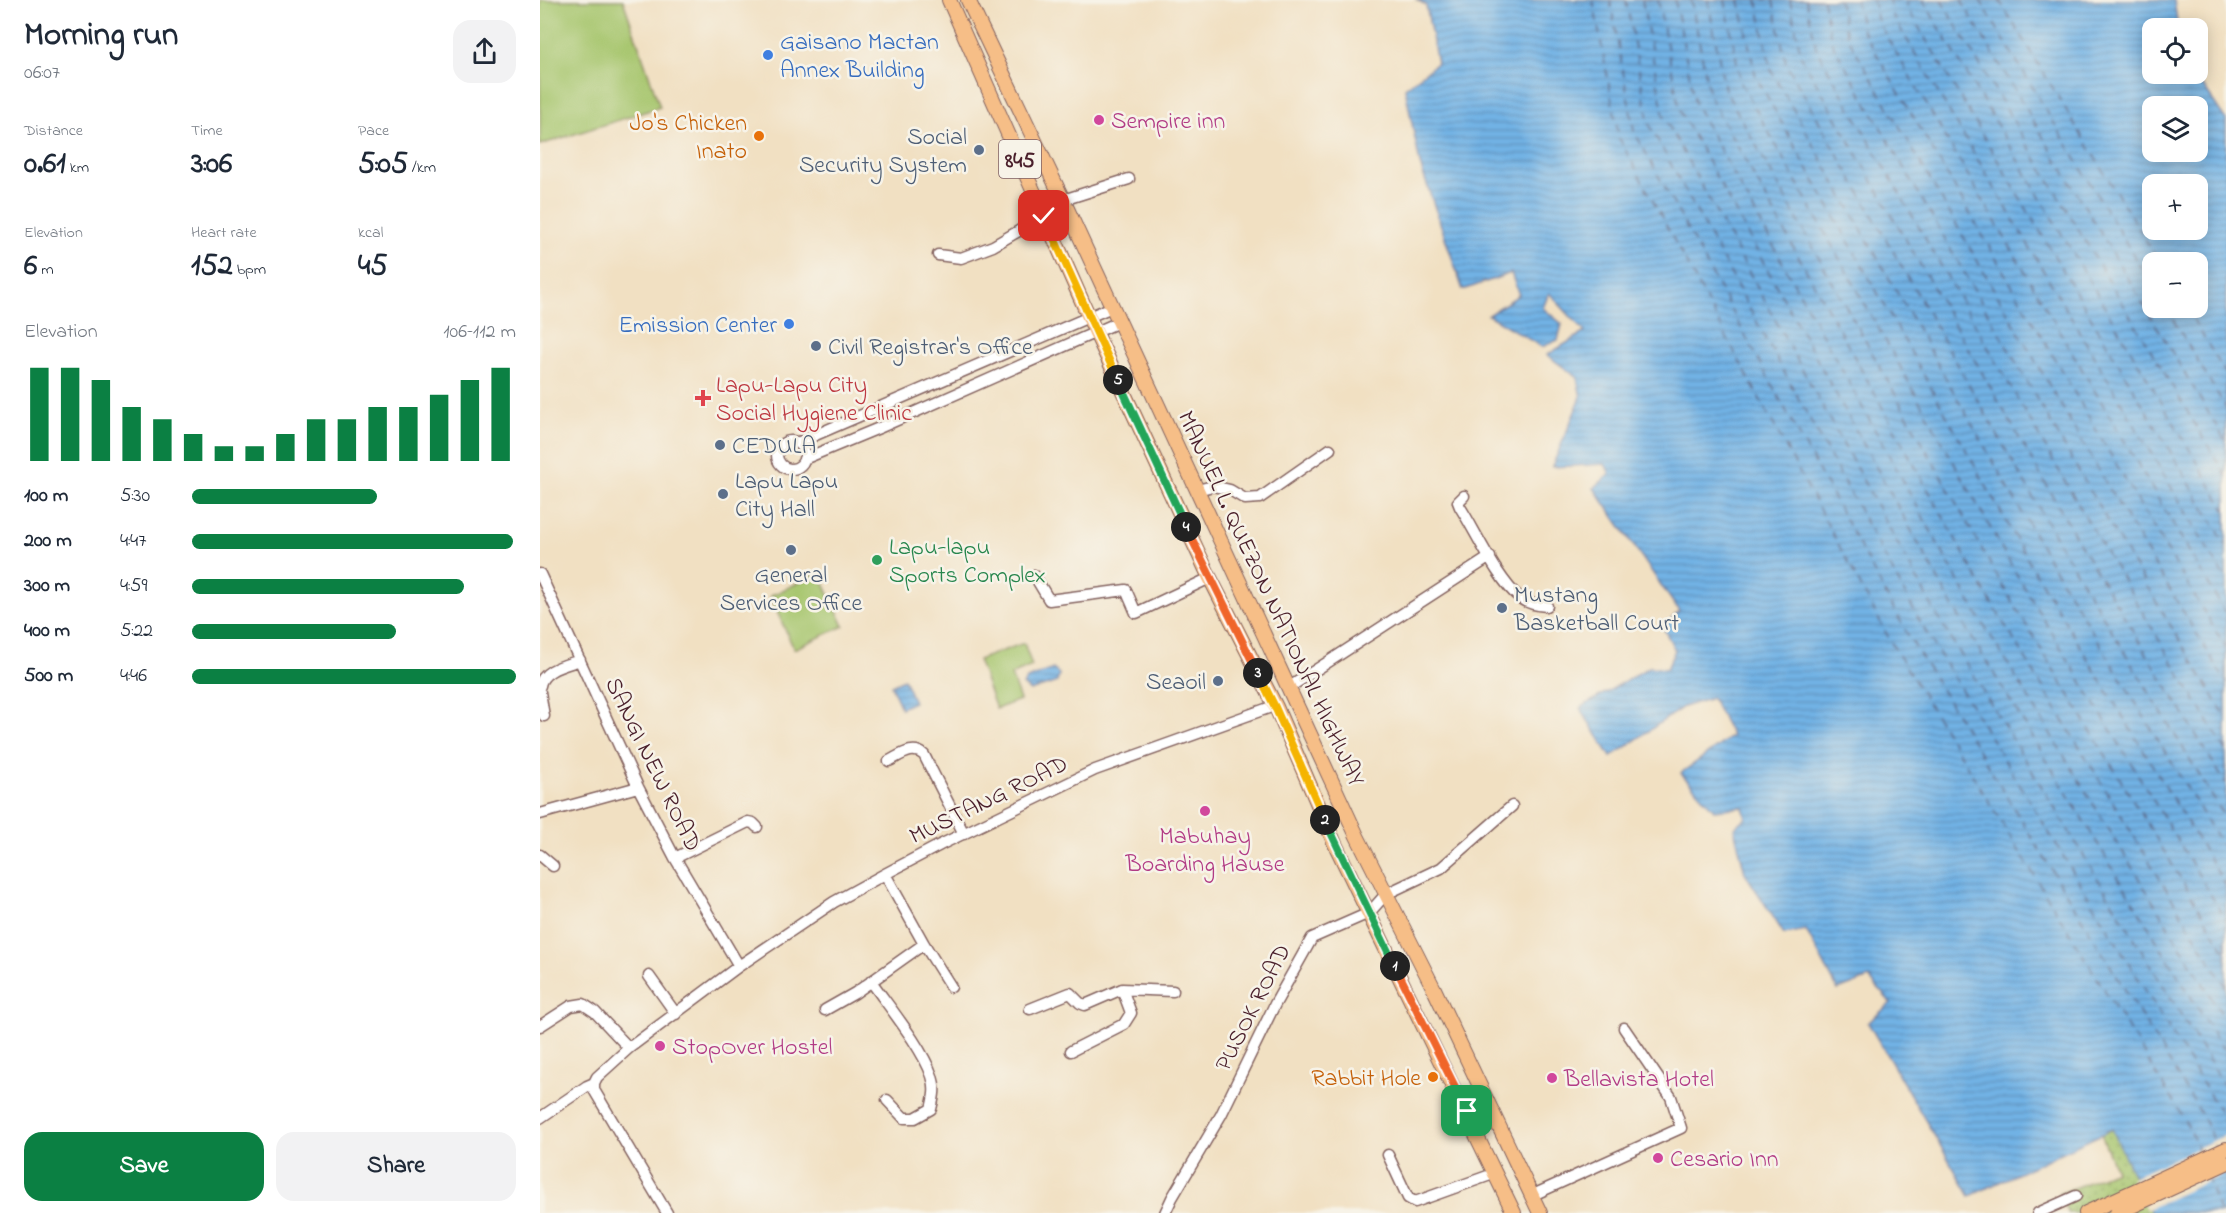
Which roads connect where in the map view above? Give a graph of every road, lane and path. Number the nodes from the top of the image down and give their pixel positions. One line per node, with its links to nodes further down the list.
1 (949, 0): 5 (main road, MANUEL L. QUEZON NATIONAL HIGHWAY / 845)
2 (968, 0): 4 (main road, MANUEL L. QUEZON NATIONAL HIGHWAY / 845)
3 (1129, 179): 4 (street)
4 (1063, 200): 7 (main road, MANUEL L. QUEZON NATIONAL HIGHWAY / 845)
5 (1044, 216): 6 (street); 8 (main road, MANUEL L. QUEZON NATIONAL HIGHWAY / 845)
6 (938, 255)
7 (1112, 307): 8 (street); 9 (main road, MANUEL L. QUEZON NATIONAL HIGHWAY / 845)
8 (1089, 318): 10 (main road, MANUEL L. QUEZON NATIONAL HIGHWAY / 845); 11 (street)
9 (1119, 322): 10 (street); 16 (main road, MANUEL L. QUEZON NATIONAL HIGHWAY / 845)
10 (1096, 333): 12 (street); 21 (main road, MANUEL L. QUEZON NATIONAL HIGHWAY / 845)
11 (912, 394): 12 (street); 13 (street)
12 (921, 410): 15 (street)
13 (797, 443): 15 (street); 15 (street)
14 (1330, 449): 16 (street)
15 (804, 459)
16 (1197, 490): 25 (main road, MANUEL L. QUEZON NATIONAL HIGHWAY / 845)
17 (1464, 495): 18 (street)
18 (1490, 558): 22 (street); 25 (street)
19 (540, 574): 23 (street, SANGI NEW ROAD)
20 (1034, 575): 21 (street)
21 (1210, 578): 27 (main road, MANUEL L. QUEZON NATIONAL HIGHWAY / 845)
22 (1547, 606)
23 (580, 660): 24 (street); 30 (street, SANGI NEW ROAD)
24 (540, 686)
25 (1288, 688): 39 (main road, MANUEL L. QUEZON NATIONAL HIGHWAY / 845)
26 (540, 692): 28 (street)
27 (1274, 706): 34 (street, MUSTANG ROAD); 40 (main road, MANUEL L. QUEZON NATIONAL HIGHWAY / 845)
28 (544, 717)
29 (889, 761): 34 (street)
30 (639, 787): 32 (street); 36 (street, SANGI NEW ROAD)
31 (1512, 806): 39 (street, PUSOK ROAD)
32 (540, 814)
33 (757, 827): 36 (street)
34 (964, 834): 38 (street, MUSTANG ROAD)
35 (540, 855): 37 (street)
36 (675, 858): 42 (street, SANGI NEW ROAD)
37 (553, 866)
38 (885, 874): 41 (street); 42 (street, MUSTANG ROAD)
39 (1386, 894): 40 (street, PUSOK ROAD); 62 (main road, MANUEL L. QUEZON NATIONAL HIGHWAY / 845)
40 (1369, 913): 61 (main road, MANUEL L. QUEZON NATIONAL HIGHWAY / 845); 65 (street, PUSOK ROAD)
41 (924, 944): 44 (street); 45 (street)
42 (739, 966): 50 (street, MUSTANG ROAD)
43 (649, 976): 50 (street)
44 (871, 981): 49 (street); 56 (street)
45 (951, 987)
46 (1122, 989): 47 (street); 48 (street); 54 (street)
47 (1173, 991)
48 (1030, 1009)
49 (825, 1011)
50 (676, 1014): 53 (street, MUSTANG ROAD)
51 (540, 1026): 53 (street)
52 (1624, 1028): 62 (street)
53 (629, 1048): 55 (street, MUSTANG ROAD)
54 (1071, 1051)
55 (594, 1083): 57 (street); 64 (street)
56 (887, 1100)
57 (540, 1118)
58 (2226, 1149): 69 (main road)
59 (1388, 1155): 61 (street)
60 (2226, 1163): 70 (main road)
61 (1496, 1173): 66 (main road, MANUEL L. QUEZON NATIONAL HIGHWAY / 845)
62 (1533, 1196): 67 (main road, MANUEL L. QUEZON NATIONAL HIGHWAY / 845)
63 (2076, 1196): 68 (street)
64 (667, 1213)
65 (1165, 1213)
66 (1514, 1213)
67 (1540, 1213)
68 (2038, 1213)
69 (2086, 1213)
70 (2117, 1213)

